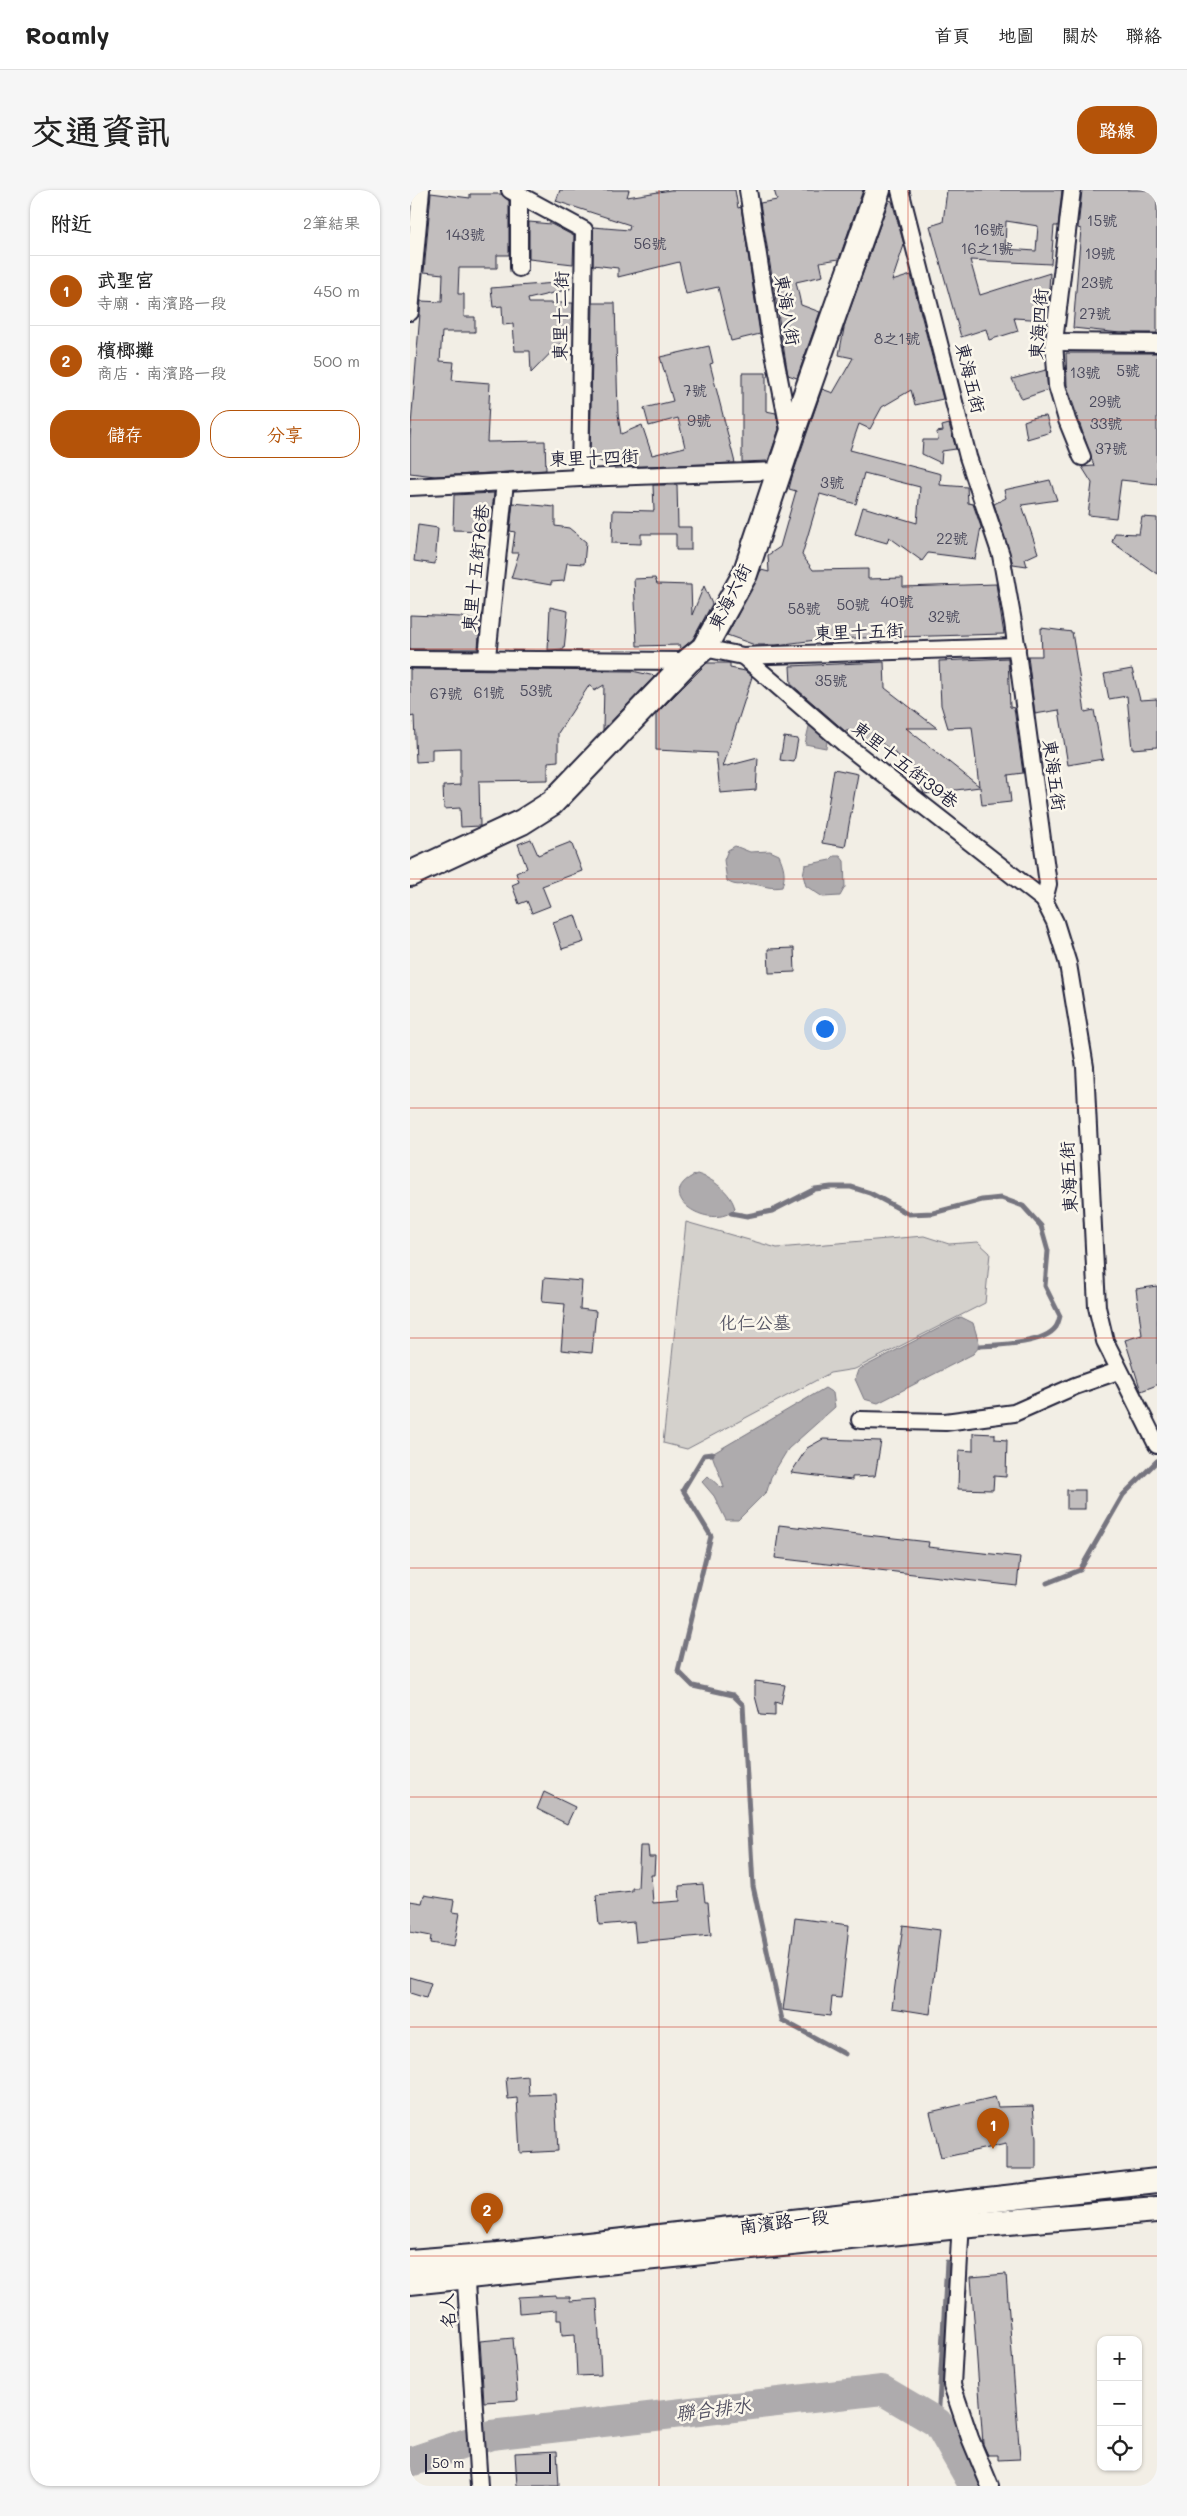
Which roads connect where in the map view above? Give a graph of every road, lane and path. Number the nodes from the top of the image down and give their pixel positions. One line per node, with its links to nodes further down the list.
1 (421, 190): 8 (street)
2 (748, 190): 11 (street, 東海八街)
3 (878, 190): 11 (main road, 東海六街)
4 (900, 190): 17 (street, 東海五街)
5 (1072, 190): 9 (street, 東海四街)
6 (514, 192): 7 (street, 東里十二街); 14 (street, 東里十二街)
7 (519, 268)
8 (410, 312)
9 (1054, 342): 10 (street); 12 (street, 東海四街)
10 (1157, 344)
11 (791, 436): 13 (main road, 東海六街)
12 (1082, 457)
13 (780, 471): 14 (street, 東里十四街); 18 (main road, 東海六街)
14 (580, 478): 15 (street, 東里十四街)
15 (505, 482): 16 (street, 東里十四街); 20 (street, 東里十五街76巷)
16 (410, 487)
17 (1017, 647): 19 (street, 東里十五街); 23 (street, 東海五街)
18 (696, 654): 19 (street, 東里十五街); 20 (street, 東里十五街); 22 (main road, 東海六街)
19 (744, 656): 23 (street, 東里十五街39巷)
20 (487, 657): 21 (street, 東里十五街)
21 (410, 659)
22 (410, 874)
23 (1044, 900): 24 (street, 東海五街)
24 (1118, 1371): 25 (street); 26 (street, 東海五街)
25 (860, 1420)
26 (1157, 1445)
27 (1157, 2181): 28 (main road, 南濱路一段)
28 (937, 2204): 30 (street); 32 (main road, 南濱路一段)
29 (1157, 2210): 30 (main road, 南濱路一段)
30 (958, 2226): 32 (main road, 南濱路一段); 34 (street)
31 (410, 2262): 32 (main road, 南濱路一段)
32 (465, 2268): 33 (main road, 南濱路一段); 35 (street, 名人)
33 (410, 2282)
34 (990, 2483)
35 (479, 2486)

